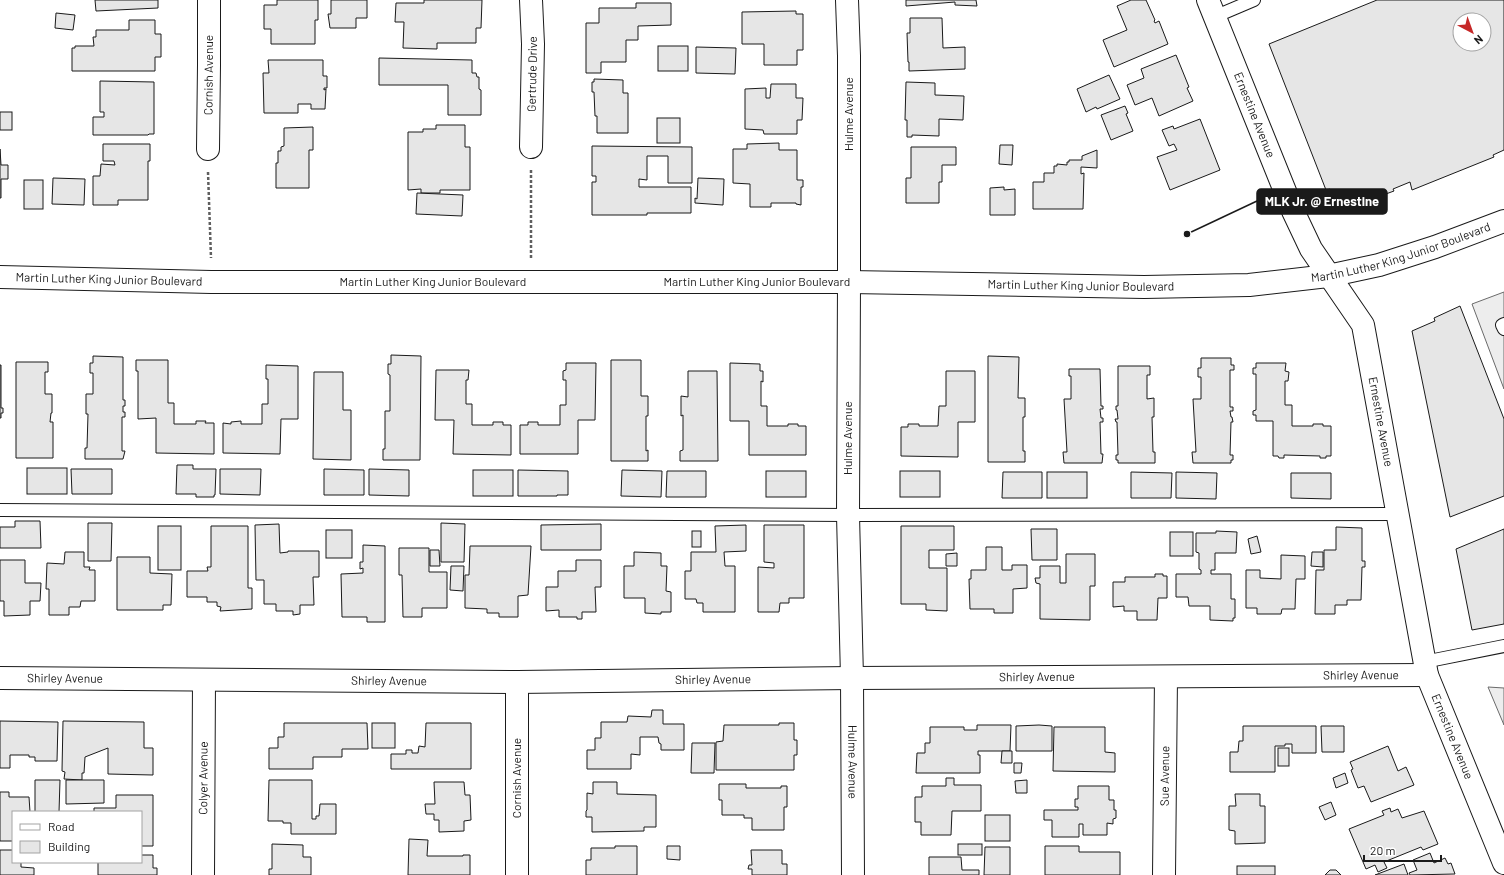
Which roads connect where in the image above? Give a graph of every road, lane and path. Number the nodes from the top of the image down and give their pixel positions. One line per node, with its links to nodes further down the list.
1 (209, 0): 7 (street, Cornish Avenue)
2 (531, 0): 6 (street, Gertrude Drive)
3 (847, 0): 13 (street, Hulme Avenue)
4 (1254, 0): 5 (lane)
5 (1211, 8): 10 (street, Ernestine Avenue)
6 (531, 147): 12 (path)
7 (208, 149): 11 (path)
8 (1504, 221): 10 (street, Martin Luther King Junior Boulevard)
9 (0, 276): 11 (street, Martin Luther King Junior Boulevard)
10 (1328, 276): 13 (street, Martin Luther King Junior Boulevard); 17 (street, Ernestine Avenue)
11 (211, 282): 12 (street, Martin Luther King Junior Boulevard)
12 (532, 282): 13 (street, Martin Luther King Junior Boulevard)
13 (849, 282): 18 (street, Hulme Avenue)
14 (1504, 324): 15 (lane)
15 (1504, 329)
16 (0, 510): 18 (lane)
17 (1398, 514): 18 (lane); 20 (street, Ernestine Avenue)
18 (848, 515): 23 (street, Hulme Avenue)
19 (1504, 646): 20 (lane)
20 (1426, 669): 21 (street, Shirley Avenue); 26 (street, Ernestine Avenue)
21 (1166, 677): 23 (street, Shirley Avenue); 30 (street, Sue Avenue)
22 (0, 678): 24 (street, Shirley Avenue)
23 (852, 678): 25 (street, Shirley Avenue); 29 (street, Hulme Avenue)
24 (204, 680): 25 (street, Shirley Avenue); 27 (street, Colyer Avenue)
25 (517, 682): 28 (street, Cornish Avenue)
26 (1504, 863)
27 (203, 875)
28 (517, 875)
29 (853, 875)
30 (1164, 875)

